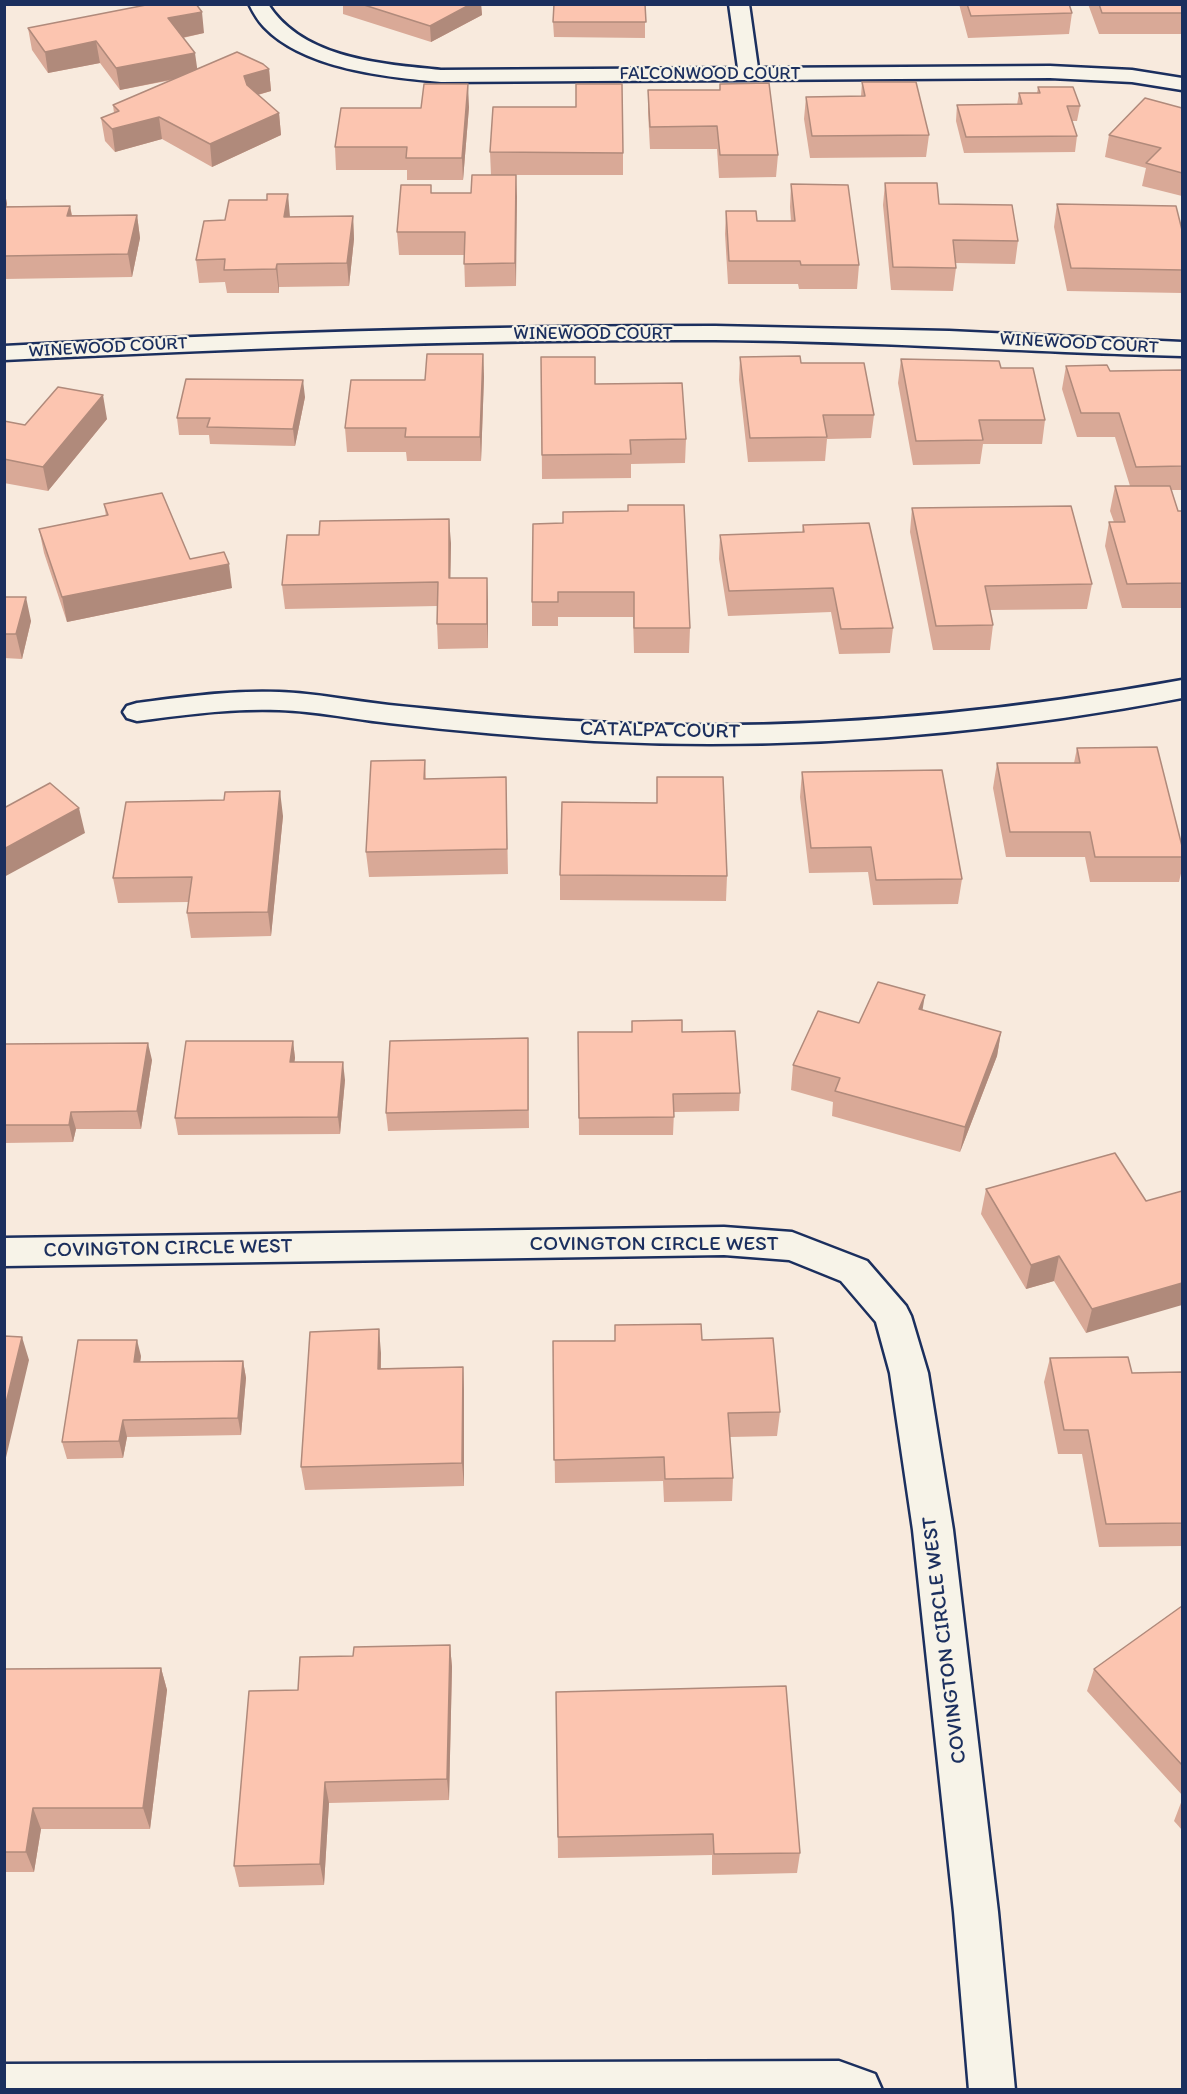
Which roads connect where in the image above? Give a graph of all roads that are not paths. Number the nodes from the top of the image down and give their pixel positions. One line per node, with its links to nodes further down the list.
1 (258, 4): 3 (street, FALCONWOOD COURT)
2 (739, 4): 3 (street)
3 (749, 74): 4 (street, FALCONWOOD COURT)
4 (1182, 84)
5 (1182, 349): 6 (street, WINEWOOD COURT)
6 (4, 353)
7 (1182, 689): 8 (street, CATALPA COURT)
8 (137, 712)
9 (4, 1252): 12 (street, COVINGTON CIRCLE WEST)
10 (4, 2087): 11 (street)
11 (846, 2088)
12 (992, 2090)

